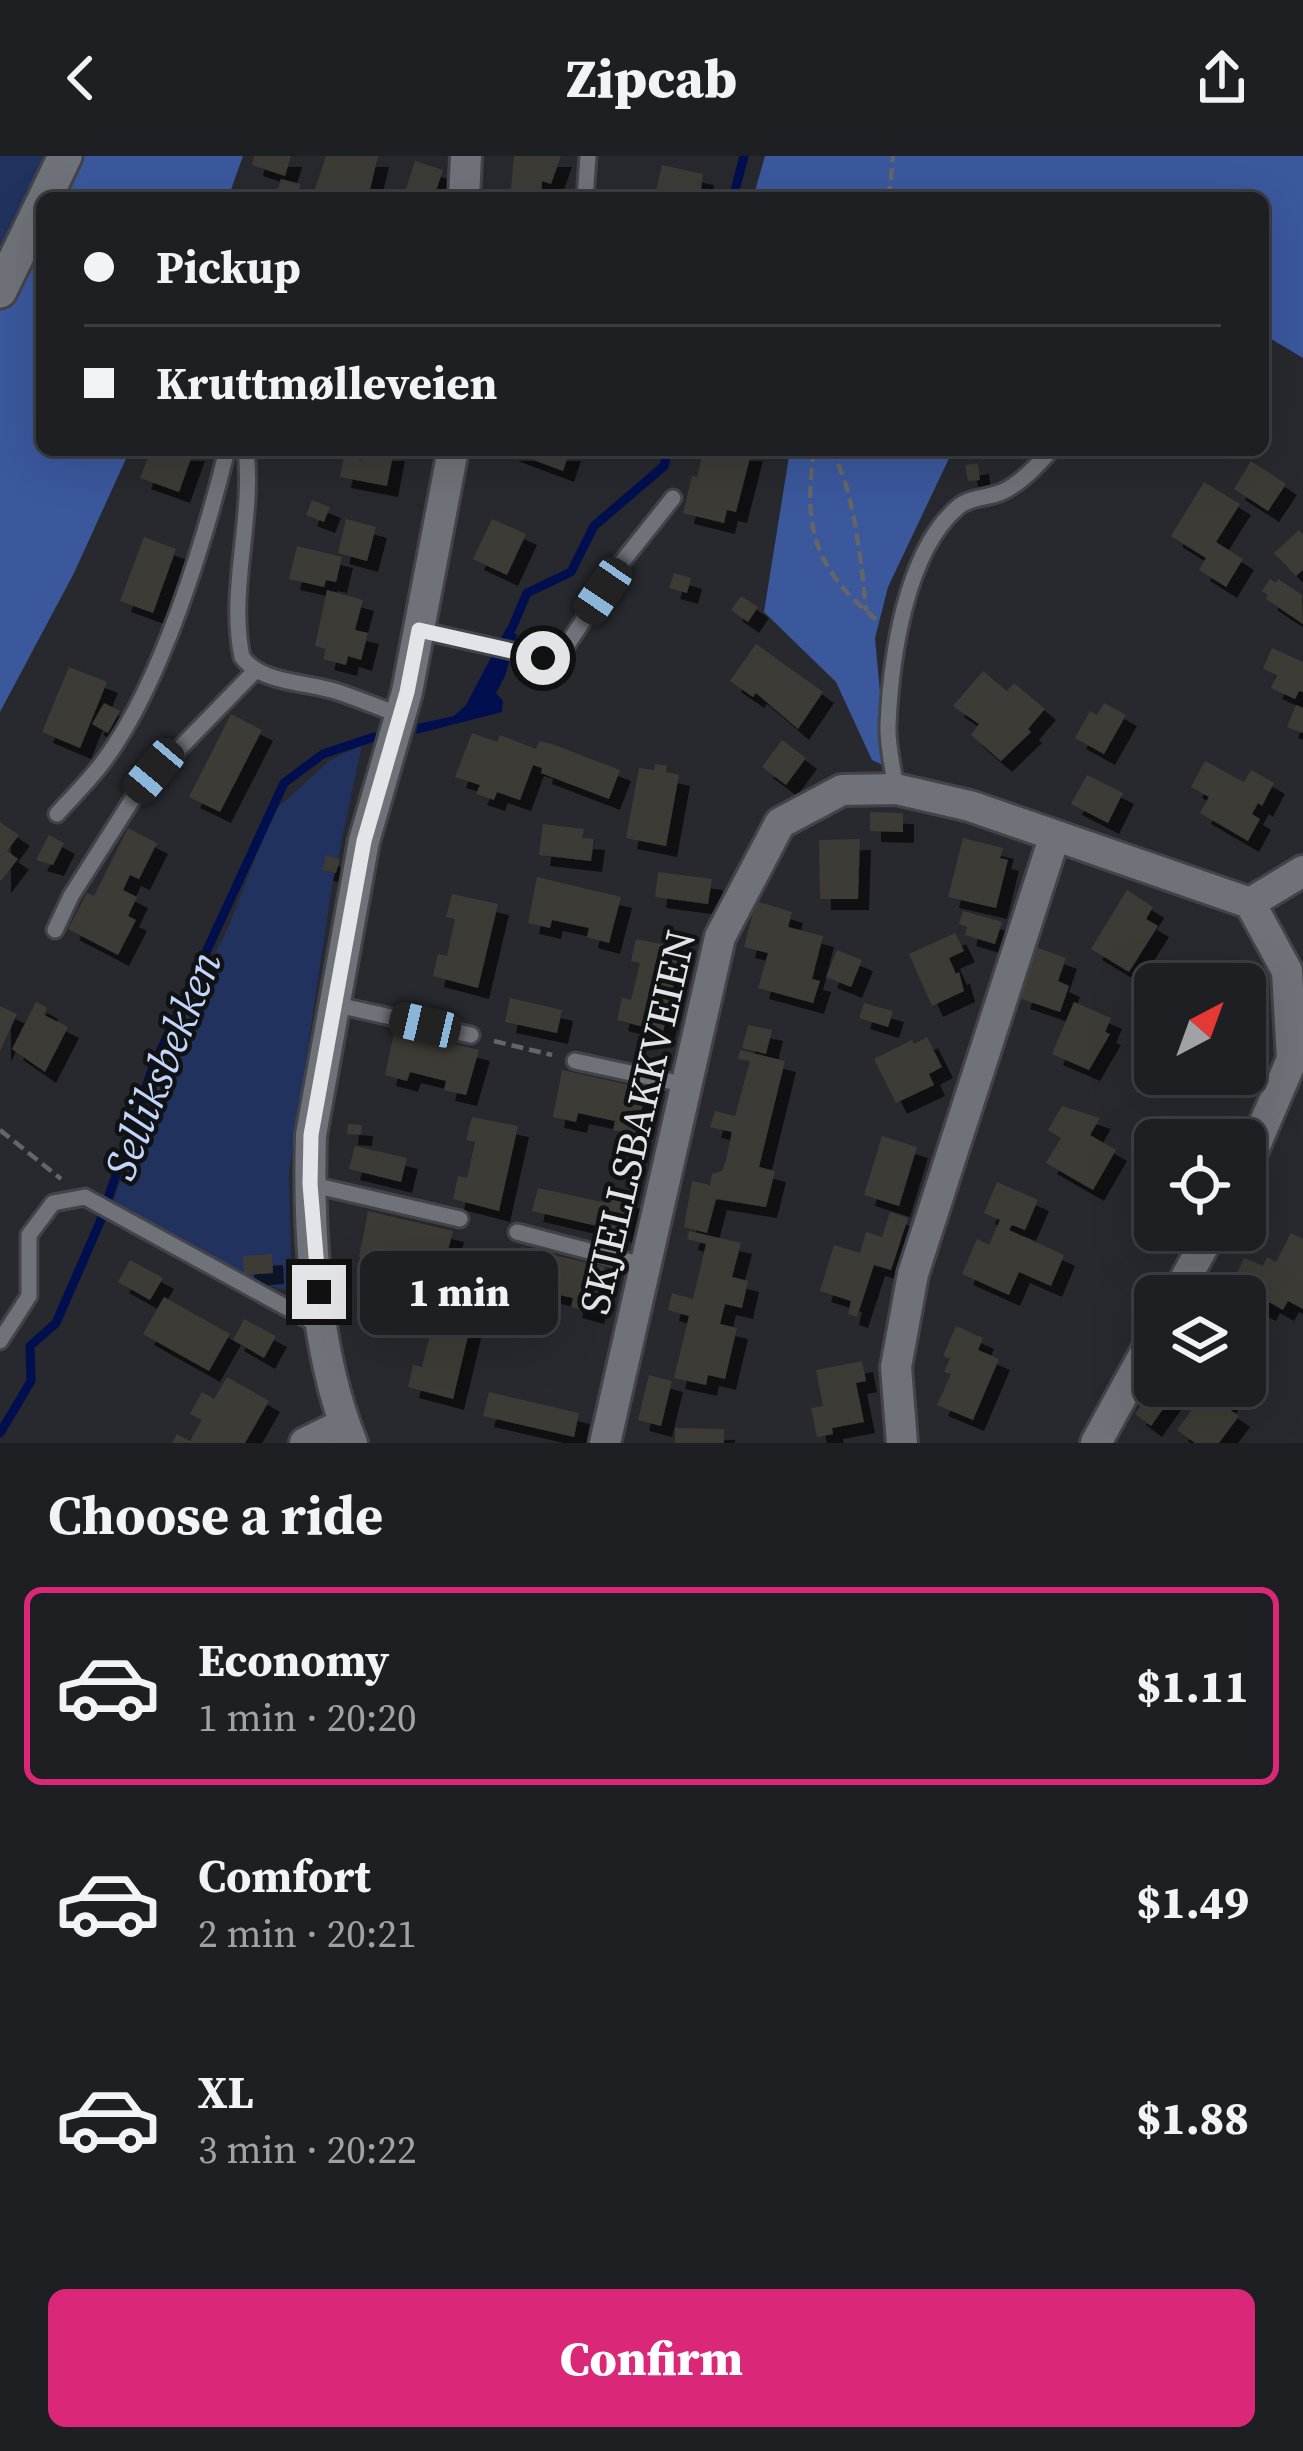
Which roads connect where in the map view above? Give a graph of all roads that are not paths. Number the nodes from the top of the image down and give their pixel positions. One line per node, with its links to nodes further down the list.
1 (65, 156): 4 (street)
2 (466, 156): 5 (street)
3 (588, 156): 6 (lane)
4 (48, 192)
5 (464, 192)
6 (585, 192)
7 (36, 217): 8 (street)
8 (0, 291)
9 (226, 456): 18 (lane)
10 (248, 456): 15 (lane)
11 (452, 456): 14 (street)
12 (1045, 456): 17 (lane)
13 (674, 498): 14 (lane)
14 (419, 630): 16 (street)
15 (256, 670): 16 (lane); 22 (lane)
16 (400, 715): 23 (street)
17 (896, 789): 19 (street, SKJELLSBAKKVEIEN); 26 (street, SKJELLSBAKKVEIEN)
18 (57, 814)
19 (1054, 838): 21 (street, SKJELLSBAKKVEIEN); 38 (street)
20 (1303, 872): 21 (street)
21 (1250, 902): 27 (street)
22 (55, 930)
23 (333, 1004): 24 (lane); 28 (street)
24 (471, 1035)
25 (575, 1061): 26 (lane)
26 (687, 1085): 31 (street, SKJELLSBAKKVEIEN)
27 (1266, 1119)
28 (310, 1184): 29 (lane); 32 (street)
29 (460, 1219)
30 (517, 1232): 31 (lane)
31 (646, 1266): 37 (street, SKJELLSBAKKVEIEN)
32 (322, 1327): 33 (lane); 35 (street)
33 (0, 1341)
34 (1134, 1373): 39 (street)
35 (348, 1434): 36 (street)
36 (305, 1443)
37 (604, 1443)
38 (902, 1443)
39 (1096, 1443)

